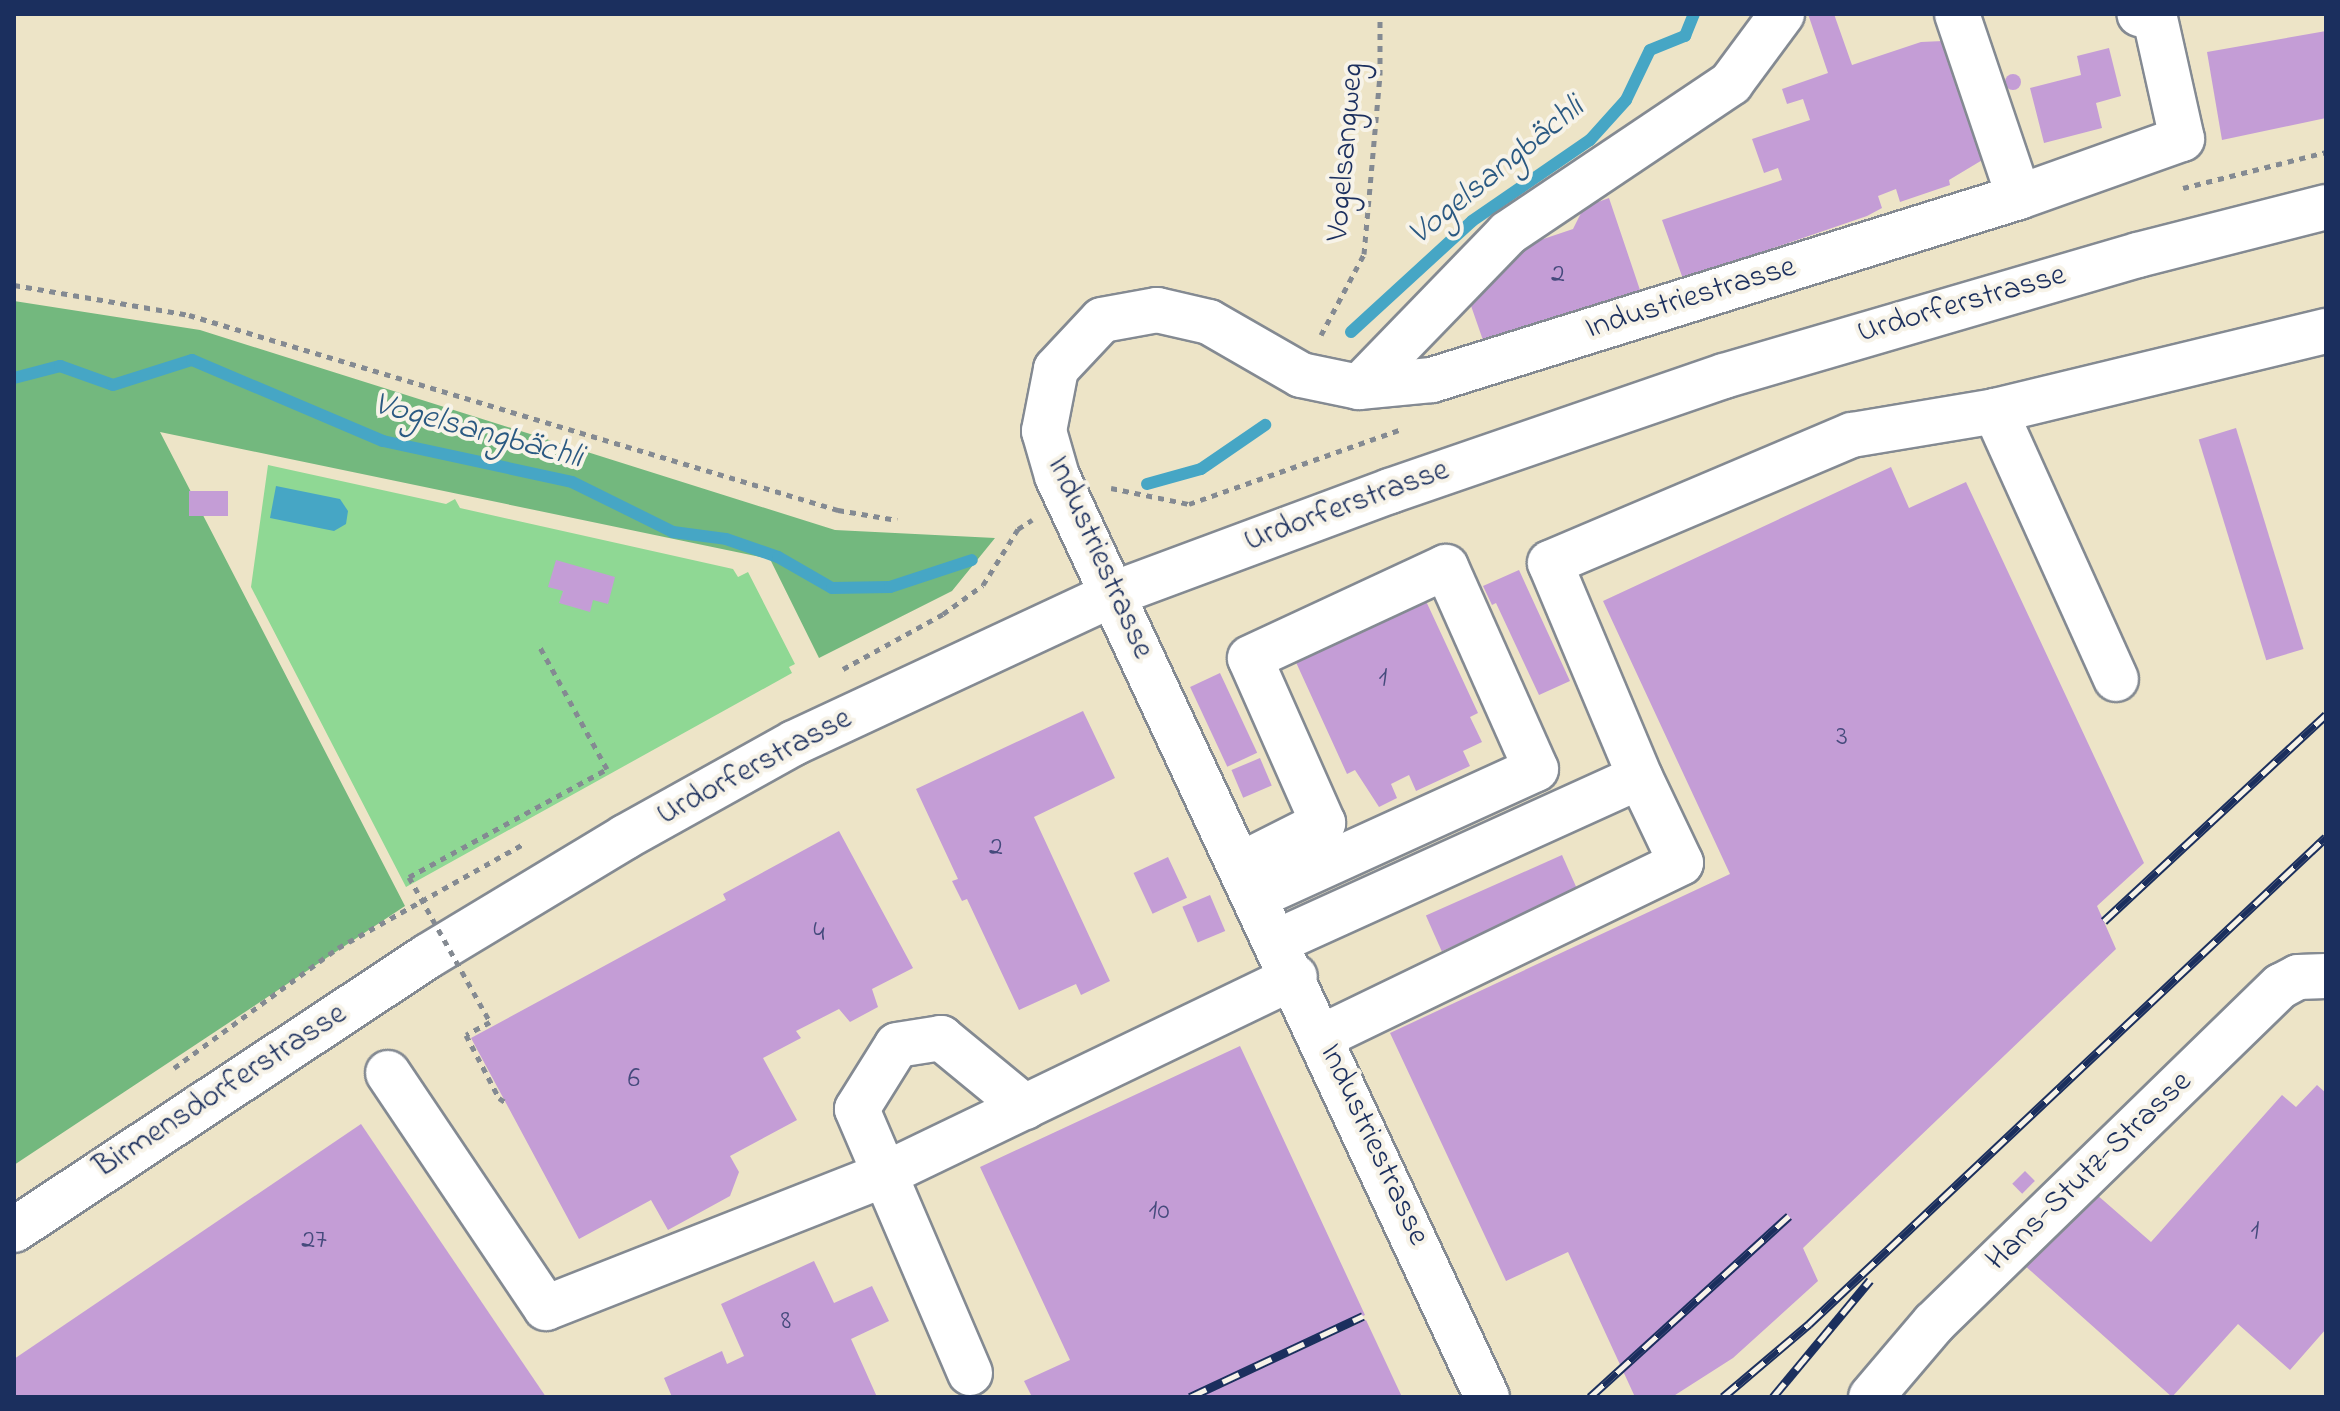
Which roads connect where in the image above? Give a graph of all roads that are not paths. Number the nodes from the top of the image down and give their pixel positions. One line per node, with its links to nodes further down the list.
1 (1782, 14): 7 (main road)
2 (1957, 14): 4 (main road)
3 (2139, 14): 4 (main road, Industriestrasse)
4 (2019, 197): 7 (main road, Industriestrasse)
5 (2326, 207): 9 (main road, Urdorferstrasse)
6 (2326, 331): 8 (main road)
7 (1359, 387): 9 (main road, Industriestrasse)
8 (1995, 411): 10 (main road); 11 (main road)
9 (1113, 594): 12 (main road, Industriestrasse); 13 (main road, Urdorferstrasse)
10 (2116, 679)
11 (1640, 777): 14 (main road); 16 (main road)
12 (1249, 880): 12 (main road); 14 (main road, Industriestrasse)
13 (428, 956): 20 (main road, Birmensdorferstrasse)
14 (1287, 959): 16 (main road, Industriestrasse); 18 (main road)
15 (2326, 976): 23 (main road, Hans-Stutz-Strasse)
16 (1323, 1036): 22 (main road, Industriestrasse)
17 (388, 1073): 19 (main road)
18 (1025, 1107): 19 (main road); 19 (main road)
19 (883, 1175): 21 (main road)
20 (14, 1230)
21 (970, 1373)
22 (1487, 1397)
23 (1871, 1397)

